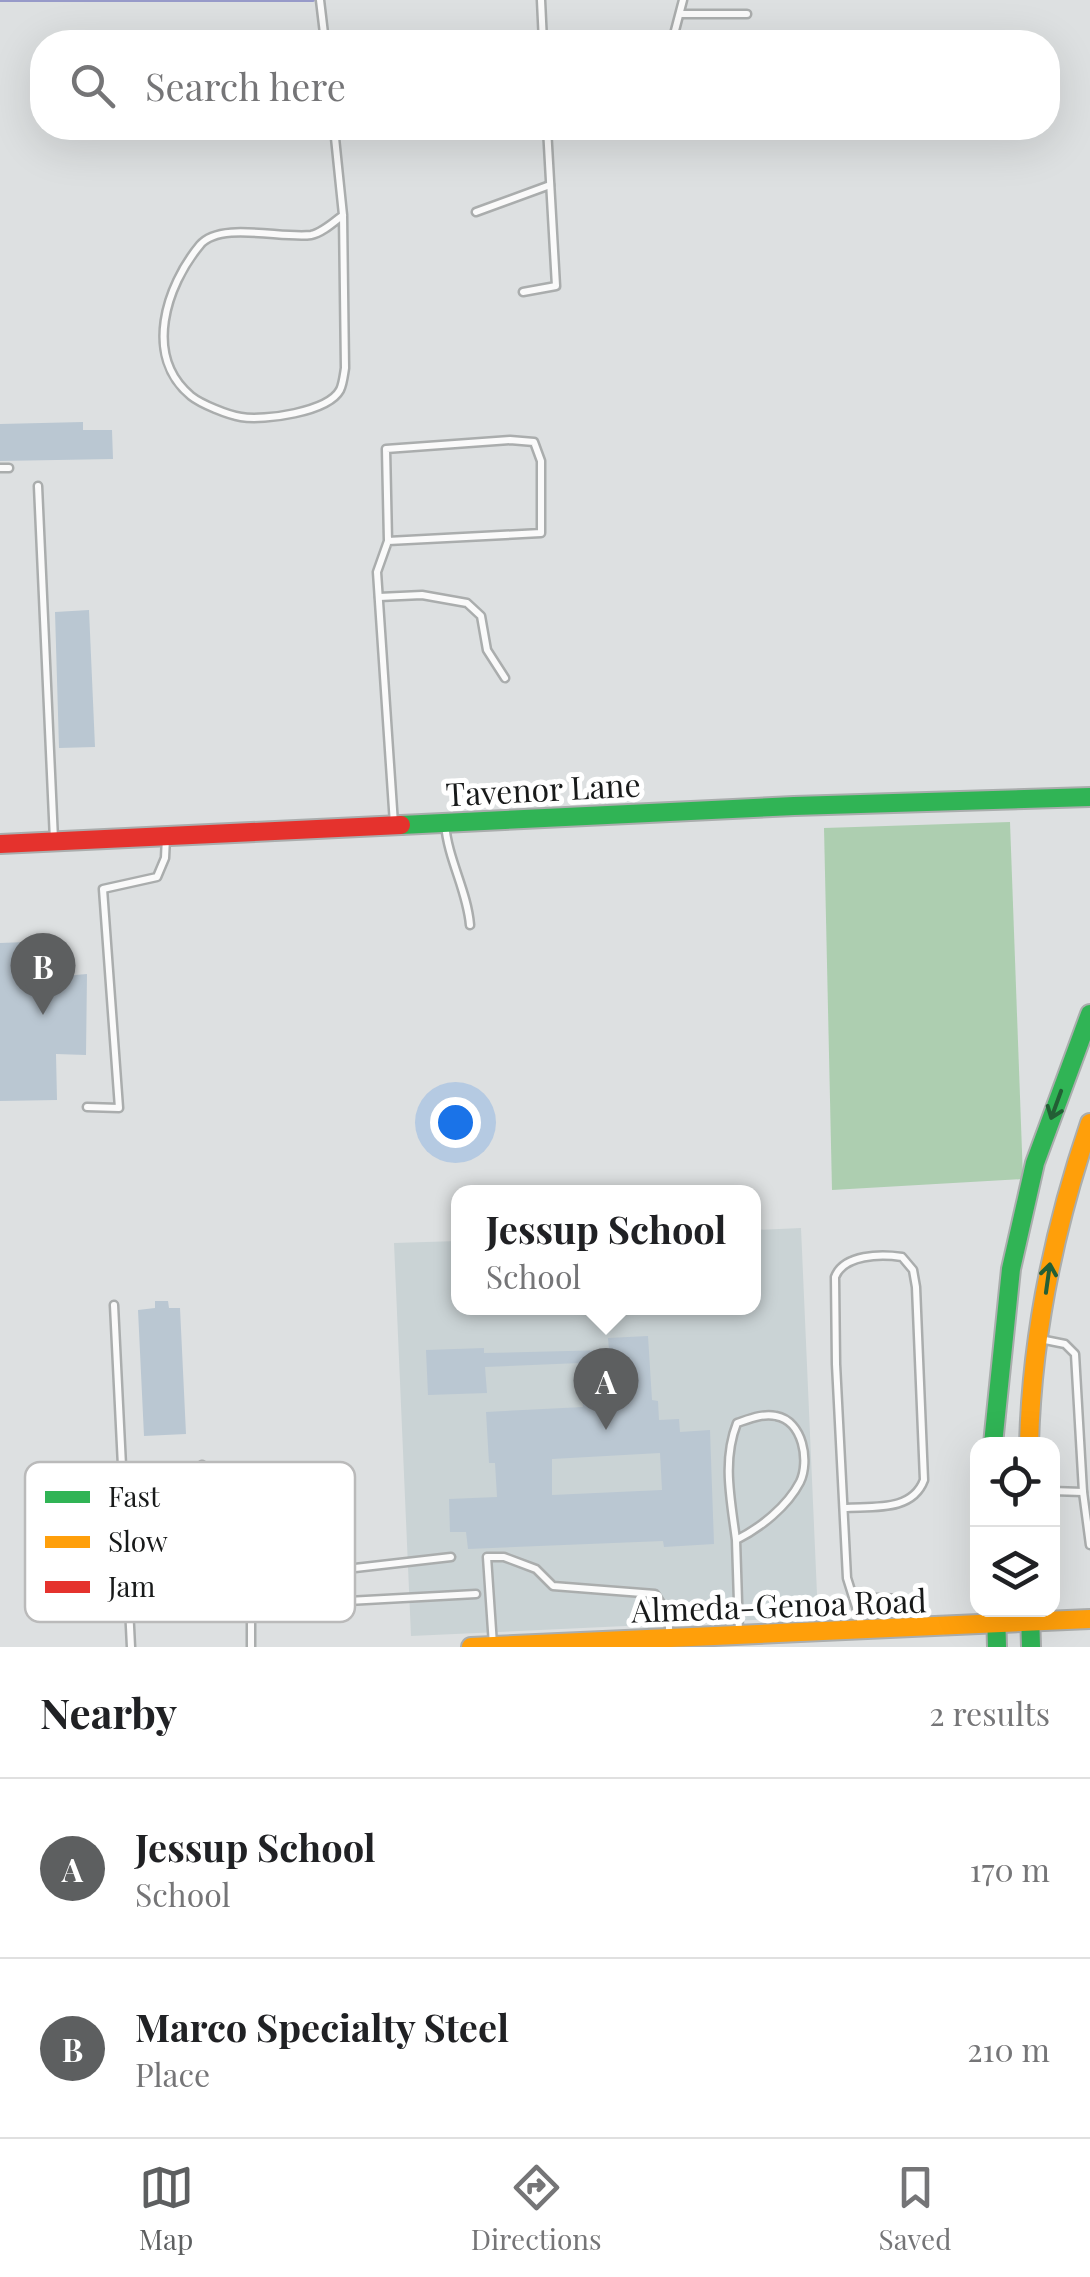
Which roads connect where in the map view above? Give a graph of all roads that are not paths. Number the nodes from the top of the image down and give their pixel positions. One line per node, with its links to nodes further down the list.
1 (320, 0): 6 (lane)
2 (541, 0): 7 (lane)
3 (683, 0): 4 (lane)
4 (680, 14): 5 (lane); 8 (lane)
5 (746, 14)
6 (324, 30)
7 (542, 30)
8 (675, 30)
9 (335, 140): 13 (lane)
10 (548, 140): 11 (lane)
11 (550, 185): 12 (lane); 14 (lane)
12 (476, 212)
13 (343, 215): 13 (lane)
14 (522, 292)
15 (38, 486): 23 (lane)
16 (388, 541): 16 (lane); 17 (lane)
17 (379, 597): 18 (lane); 21 (lane)
18 (505, 678)
19 (1090, 797): 20 (main road, Tavenor Lane)
20 (444, 823): 21 (main road, Tavenor Lane); 25 (lane)
21 (394, 825): 22 (main road, Tavenor Lane)
22 (166, 836): 23 (main road, Tavenor Lane); 28 (lane)
23 (54, 841): 24 (main road, Tavenor Lane)
24 (0, 844)
25 (470, 926)
26 (1090, 1014): 27 (main road)
27 (1084, 1048): 31 (main road, one-way to 31)
28 (87, 1107)
29 (1089, 1128): 32 (main road, one-way to 29)
30 (114, 1305): 35 (lane)
31 (1002, 1333): 32 (main road); 33 (main road)
32 (1039, 1339): 34 (main road); 37 (lane)
33 (993, 1437)
34 (1029, 1437)
35 (122, 1462)
36 (1060, 1492): 37 (lane)
37 (1083, 1492): 40 (lane)
38 (844, 1508): 38 (lane); 44 (lane)
39 (736, 1540): 39 (lane); 54 (lane)
40 (1090, 1545)
41 (452, 1558): 42 (lane)
42 (355, 1568)
43 (476, 1594): 45 (lane)
44 (853, 1598): 51 (lane); 52 (lane)
45 (355, 1601)
46 (1030, 1617): 59 (main road)
47 (1050, 1617): 49 (main road, Almeda-Genoa Road)
48 (996, 1618): 51 (main road, Almeda-Genoa Road); 58 (main road)
49 (1090, 1619)
50 (130, 1622): 56 (lane)
51 (924, 1628): 52 (main road, Almeda-Genoa Road)
52 (864, 1630): 54 (main road, Almeda-Genoa Road)
53 (669, 1638): 54 (main road, Almeda-Genoa Road); 55 (main road, Almeda-Genoa Road); 55 (lane)
54 (739, 1641)
55 (493, 1646): 57 (main road, Almeda-Genoa Road)
56 (131, 1647)
57 (470, 1647)
58 (997, 1647)
59 (1031, 1647)

